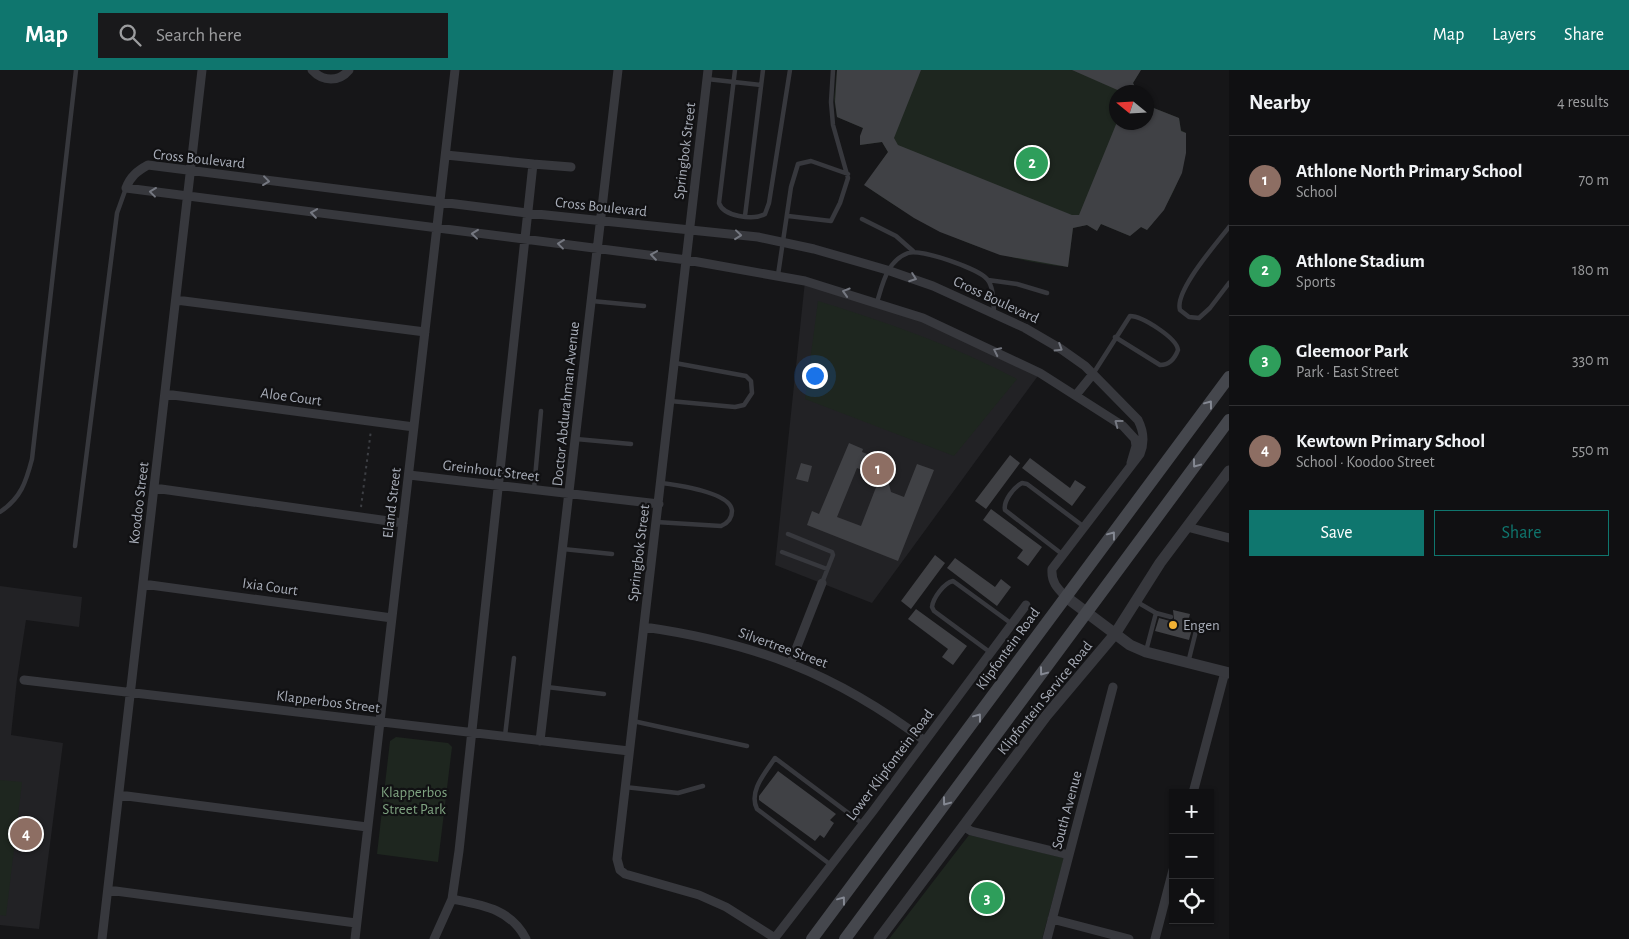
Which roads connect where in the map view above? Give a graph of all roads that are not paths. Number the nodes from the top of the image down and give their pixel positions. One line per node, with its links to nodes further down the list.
1 (76, 70): 67 (lane)
2 (202, 70): 17 (street, Koodoo Street)
3 (312, 70): 4 (street)
4 (349, 70)
5 (455, 70): 14 (street, Eland Street)
6 (618, 70): 26 (street, Doctor Abdurahman Avenue)
7 (735, 70): 12 (lane)
8 (762, 70): 13 (lane)
9 (790, 70): 23 (lane)
10 (833, 70): 18 (lane)
11 (708, 74): 12 (lane); 29 (street, Springbok Street)
12 (734, 82): 13 (lane); 23 (lane)
13 (761, 85): 23 (lane)
14 (446, 155): 15 (street); 21 (street, Eland Street)
15 (533, 164): 16 (street); 22 (street)
16 (571, 167)
17 (190, 172): 19 (street, Cross Boulevard); 20 (street, Koodoo Street); 21 (street, Cross Boulevard, one-way to 21)
18 (848, 174): 24 (lane); 24 (lane)
19 (126, 188): 20 (street, one-way to 19); 74 (lane)
20 (188, 196): 28 (street, one-way to 20); 40 (street, Koodoo Street)
21 (440, 202): 22 (street, Cross Boulevard); 28 (street, Eland Street)
22 (527, 213): 26 (street, Cross Boulevard); 30 (street)
23 (745, 216)
24 (788, 216): 31 (lane)
25 (862, 219): 33 (lane)
26 (601, 221): 29 (street, Cross Boulevard); 32 (street, Doctor Abdurahman Avenue)
27 (1229, 227): 38 (lane)
28 (437, 229): 30 (street, one-way to 28); 45 (street, Eland Street)
29 (690, 231): 31 (street, Cross Boulevard, one-way to 31); 34 (street, Springbok Street)
30 (524, 239): 32 (street, one-way to 30); 62 (street)
31 (784, 243): 35 (street, Cross Boulevard); 36 (lane)
32 (598, 248): 34 (street, one-way to 32); 41 (street, Doctor Abdurahman Avenue)
33 (913, 251): 35 (lane); 37 (lane)
34 (687, 260): 36 (street); 47 (street, Springbok Street)
35 (887, 270): 42 (lane); 44 (street, Cross Boulevard, one-way to 44)
36 (778, 275): 42 (street, one-way to 36)
37 (988, 280): 39 (lane); 44 (lane)
38 (1229, 283)
39 (1046, 293)
40 (176, 300): 45 (street); 50 (street, Koodoo Street)
41 (592, 301): 43 (lane); 56 (street, Doctor Abdurahman Avenue)
42 (877, 302): 51 (street, one-way to 42)
43 (644, 306)
44 (994, 312): 48 (street, Cross Boulevard, one-way to 48)
45 (425, 332): 55 (street, Eland Street)
46 (1115, 337): 46 (lane); 48 (lane)
47 (675, 363): 52 (street, Springbok Street); 52 (lane)
48 (1092, 374): 51 (street); 58 (street, Cross Boulevard)
49 (1229, 377): 82 (main road, Klipfontein Road, one-way to 49)
50 (165, 394): 55 (street, Aloe Court); 63 (street, Koodoo Street)
51 (1076, 395): 58 (street, one-way to 51)
52 (670, 401): 61 (street, Springbok Street)
53 (541, 411): 64 (lane)
54 (1229, 420): 85 (main road, one-way to 85)
55 (414, 427): 60 (street, Eland Street)
56 (576, 440): 57 (lane); 65 (street, Doctor Abdurahman Avenue)
57 (631, 444)
58 (1131, 463): 70 (street, Cross Boulevard)
59 (1229, 471): 71 (street, Klipfontein Service Road)
60 (409, 475): 62 (street, Greinhout Street); 69 (street, Eland Street)
61 (661, 483): 66 (street, Springbok Street); 68 (lane)
62 (496, 486): 64 (street, Greinhout Street); 106 (street)
63 (154, 488): 69 (street); 81 (street, Koodoo Street)
64 (533, 490): 65 (street, Greinhout Street)
65 (570, 494): 66 (street, Greinhout Street); 75 (street, Doctor Abdurahman Avenue)
66 (659, 504): 68 (street, Springbok Street)
67 (0, 512)
68 (656, 522): 91 (street, Springbok Street)
69 (403, 523): 88 (street, Eland Street)
70 (1083, 526): 78 (street, Cross Boulevard); 78 (lane)
71 (1187, 528): 73 (street); 83 (street, Klipfontein Service Road)
72 (788, 534): 79 (lane)
73 (1229, 538)
74 (76, 546)
75 (563, 549): 77 (lane); 100 (street, Doctor Abdurahman Avenue)
76 (782, 552): 79 (lane)
77 (612, 554)
78 (1062, 554): 82 (street, Cross Boulevard)
79 (827, 569): 80 (lane)
80 (822, 583): 96 (street)
81 (143, 584): 88 (street, Ixia Court); 102 (street, Koodoo Street)
82 (1066, 597): 85 (street); 131 (main road, Klipfontein Road, one-way to 82)
83 (1136, 602): 86 (lane); 92 (street, Klipfontein Service Road)
84 (1026, 605): 90 (street, Lower Klipfontein Road)
85 (1087, 613): 92 (street); 132 (main road, one-way to 132)
86 (1156, 613): 87 (lane); 93 (lane)
87 (1171, 617)
88 (392, 618): 105 (street, Eland Street)
89 (1188, 622): 97 (lane)
90 (1012, 624): 94 (street, Lower Klipfontein Road); 94 (lane)
91 (644, 626): 96 (street, Silvertree Street); 104 (street, Springbok Street)
92 (1115, 634): 93 (street); 117 (street, Klipfontein Service Road)
93 (1146, 652): 97 (street)
94 (991, 653): 109 (street, Lower Klipfontein Road)
95 (514, 658): 107 (lane)
96 (791, 662): 109 (street, Silvertree Street)
97 (1188, 663): 98 (street)
98 (1227, 672): 114 (street)
99 (24, 680): 102 (street, Klapperbos Street)
100 (546, 687): 103 (lane); 108 (street, Doctor Abdurahman Avenue)
101 (1113, 687): 119 (street, South Avenue)
102 (131, 692): 105 (street, Klapperbos Street); 115 (street, Koodoo Street)
103 (604, 694)
104 (633, 721): 110 (lane); 111 (street, Springbok Street)
105 (379, 722): 106 (street, Klapperbos Street); 118 (street, Eland Street)
106 (470, 734): 107 (street, Klapperbos Street); 123 (street)
107 (505, 738): 108 (street, Klapperbos Street)
108 (540, 741): 111 (street, Klapperbos Street)
109 (925, 741): 116 (street, Lower Klipfontein Road)
110 (746, 746)
111 (629, 751): 113 (street, Springbok Street)
112 (703, 786): 113 (lane)
113 (625, 787): 126 (street, Springbok Street)
114 (1194, 789)
115 (119, 795): 118 (street); 122 (street, Koodoo Street)
116 (863, 824): 120 (street, Lower Klipfontein Road); 120 (lane)
117 (964, 826): 119 (street); 133 (street, Klipfontein Service Road)
118 (367, 827): 125 (street, Eland Street)
119 (1069, 855): 124 (street, South Avenue)
120 (831, 865): 126 (street, Lower Klipfontein Road)
121 (1171, 879): 136 (street)
122 (108, 890): 125 (street); 127 (street, Koodoo Street)
123 (452, 899): 129 (street); 130 (street)
124 (1052, 919): 134 (street, South Avenue); 135 (street)
125 (356, 923): 128 (street, Eland Street)
126 (774, 938)
127 (102, 939)
128 (355, 939)
129 (434, 939)
130 (526, 939)
131 (812, 939)
132 (845, 939)
133 (878, 939)
134 (1047, 939)
135 (1129, 939)
136 (1155, 939)

